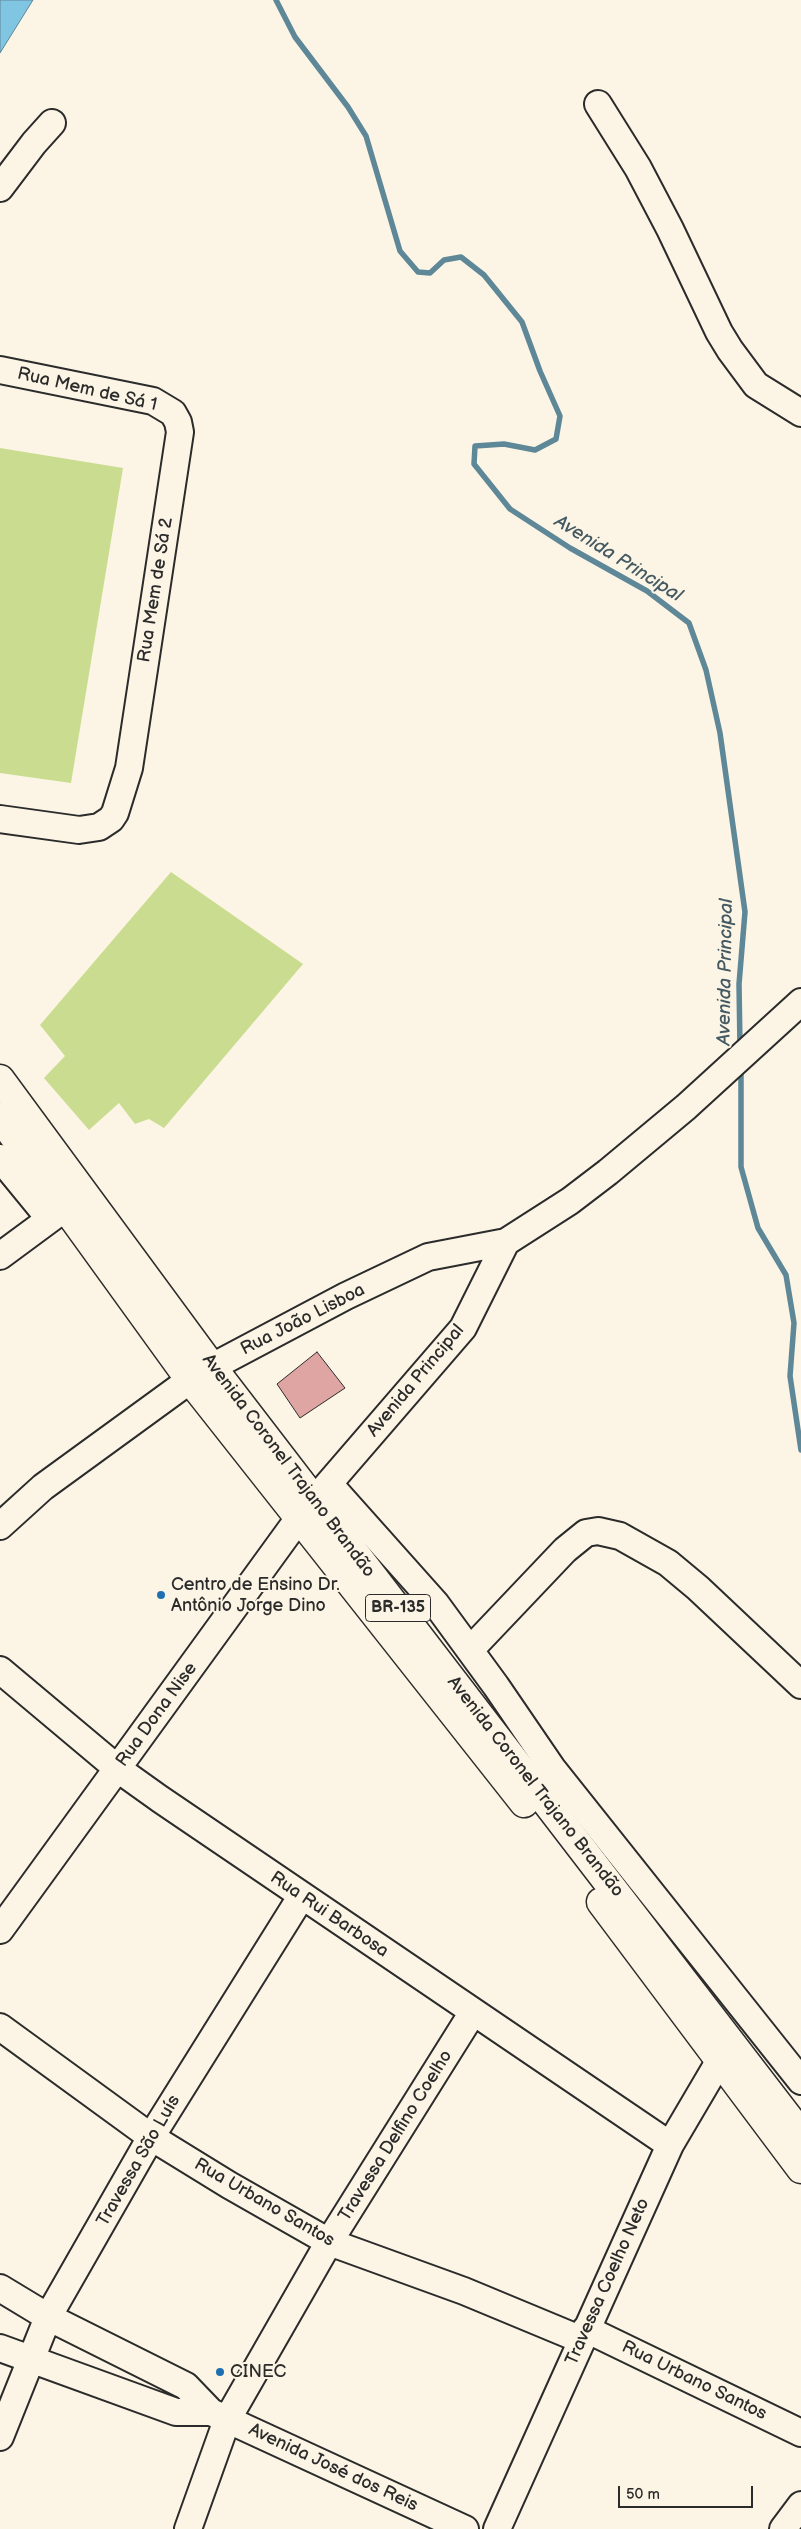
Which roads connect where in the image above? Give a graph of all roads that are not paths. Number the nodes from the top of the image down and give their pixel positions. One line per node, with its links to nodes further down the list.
1 (598, 104): 6 (street)
2 (52, 123): 3 (street)
3 (0, 188)
4 (0, 370): 5 (street, Rua Mem de Sá 1)
5 (172, 413): 7 (street, Rua Mem de Sá 2)
6 (801, 414)
7 (0, 819)
8 (801, 1002): 13 (street)
9 (0, 1079): 12 (main road, Avenida Coronel Trajano Brandão / BR-135)
10 (0, 1117): 12 (main road, Avenida Coronel Trajano Brandão / BR-135)
11 (0, 1158): 12 (street)
12 (66, 1206): 14 (street); 15 (main road, Avenida Coronel Trajano Brandão / BR-135)
13 (506, 1242): 15 (street, Rua João Lisboa); 16 (street, Avenida Principal)
14 (0, 1256)
15 (201, 1373): 16 (main road, Avenida Coronel Trajano Brandão / BR-135); 17 (street, Rua João Lisboa)
16 (314, 1501): 18 (street, Avenida Coronel Trajano Brandão); 21 (street, Rua Dona Nise); 26 (main road, Avenida Coronel Trajano Brandão / BR-135)
17 (0, 1526)
18 (470, 1650): 20 (street, Avenida Coronel Trajano Brandão); 27 (street, Avenida Coronel Trajano Brandão)
19 (0, 1670): 21 (street, Rua Rui Barbosa)
20 (801, 1685)
21 (118, 1769): 22 (street, Rua Rui Barbosa); 23 (street, Rua Dona Nise)
22 (301, 1897): 24 (street, Rua Rui Barbosa); 29 (street, Travessa São Luís)
23 (0, 1930)
24 (473, 2012): 30 (street, Rua Rui Barbosa); 32 (street, Travessa Delfino Coelho)
25 (0, 2027): 29 (street, Rua Urbano Santos)
26 (725, 2050): 28 (main road, Avenida Coronel Trajano Brandão / BR-135); 30 (street, Travessa Coelho Neto); 31 (main road, Avenida Coronel Trajano Brandão / BR-135)
27 (801, 2081)
28 (801, 2134)
29 (151, 2137): 32 (street, Rua Urbano Santos); 34 (street, Travessa São Luís)
30 (670, 2145): 35 (street, Travessa Coelho Neto)
31 (801, 2170)
32 (329, 2242): 35 (street, Rua Urbano Santos); 38 (street, Travessa Delfino Coelho)
33 (0, 2288): 34 (street, Avenida José dos Reis)
34 (48, 2318): 37 (street, Travessa São Luís); 38 (street, Avenida José dos Reis)
35 (584, 2334): 39 (street, Rua Urbano Santos); 44 (street, Travessa Coelho Neto)
36 (0, 2348): 37 (street)
37 (30, 2361): 38 (street); 40 (street, Travessa São Luís)
38 (219, 2416): 42 (street, Travessa Delfino Coelho); 43 (street, Avenida José dos Reis)
39 (801, 2433)
40 (0, 2437)
41 (801, 2505): 45 (street)
42 (188, 2529)
43 (465, 2529)
44 (497, 2529)
45 (783, 2529)

